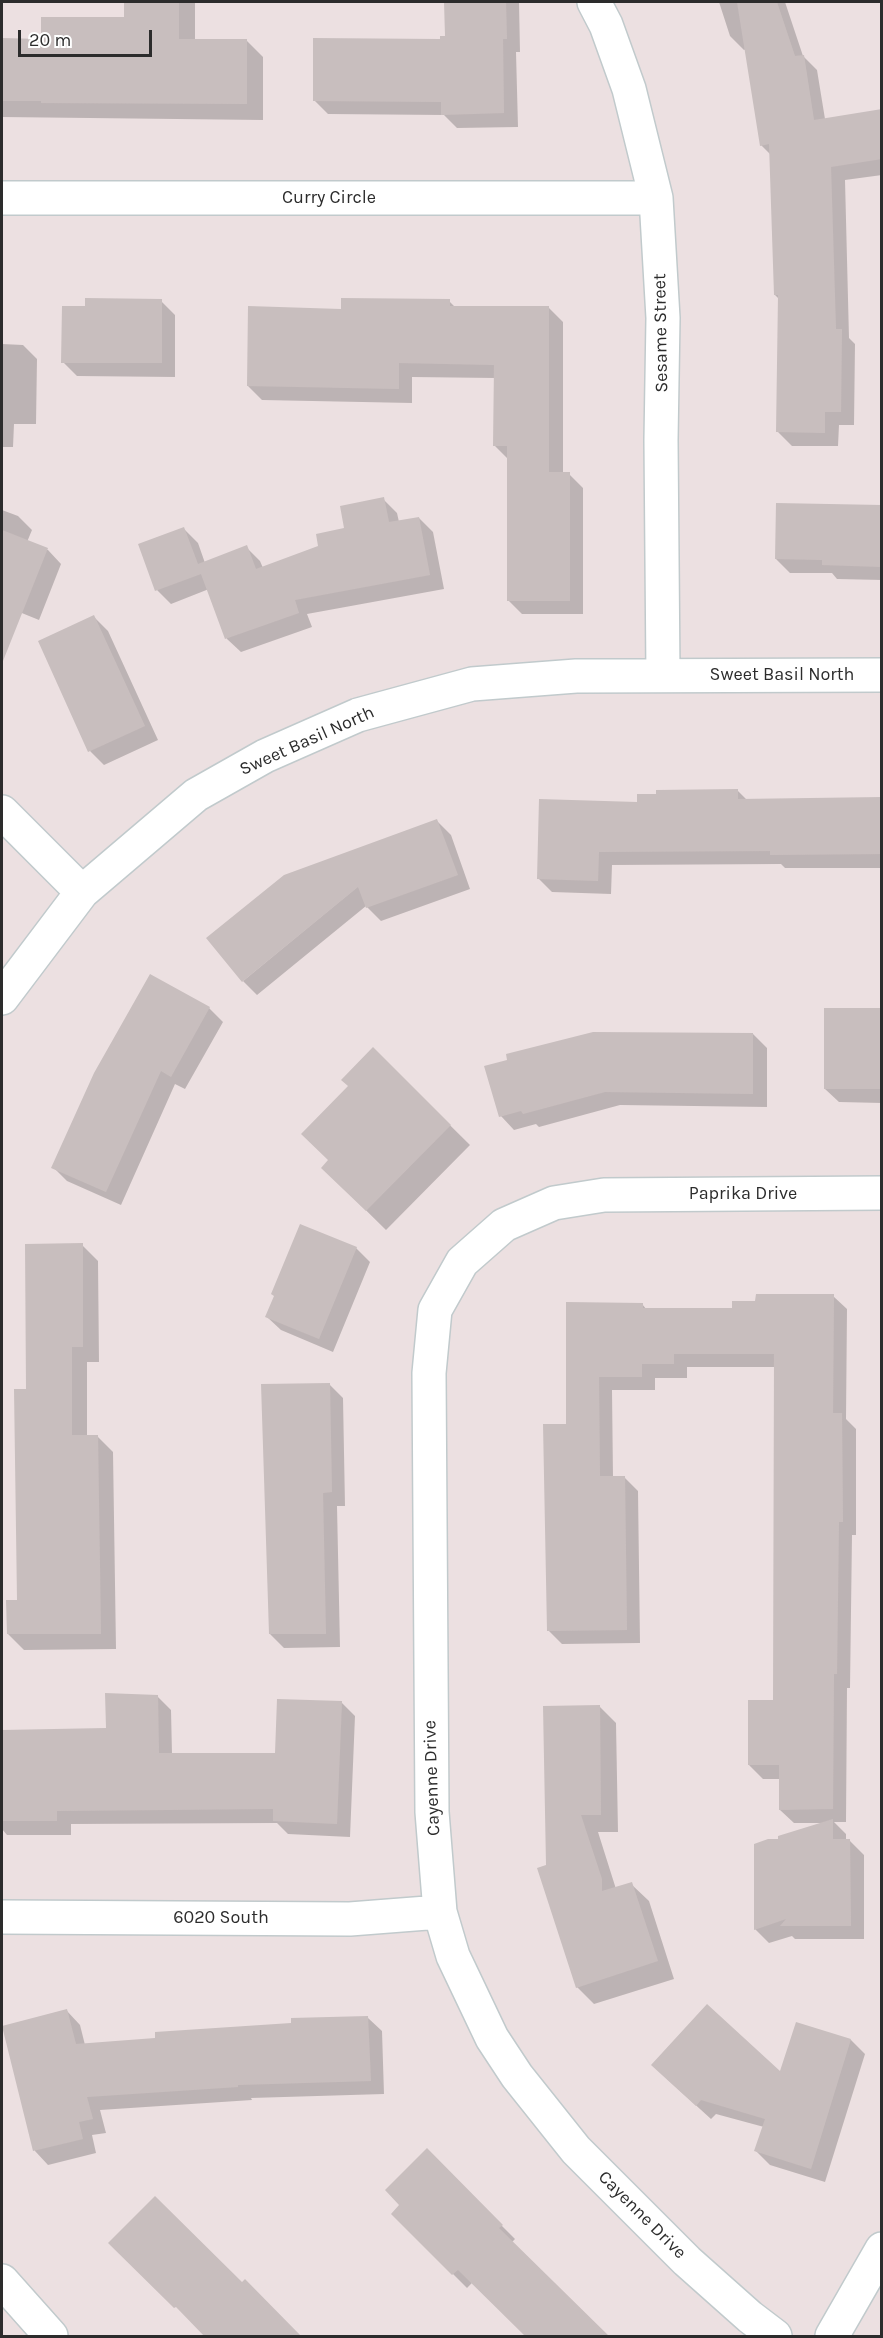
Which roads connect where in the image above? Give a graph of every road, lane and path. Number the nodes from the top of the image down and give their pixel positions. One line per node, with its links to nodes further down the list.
1 (594, 2): 3 (street, Sesame Street)
2 (2, 198): 3 (street, Curry Circle)
3 (656, 198): 4 (street, Sesame Street)
4 (663, 675): 5 (street, Sweet Basil North); 7 (street, Sweet Basil North)
5 (882, 675)
6 (2, 812): 7 (street)
7 (82, 892): 8 (street, Sweet Basil North)
8 (2, 998)
9 (882, 1193): 10 (street, Paprika Drive)
10 (604, 1195): 11 (street, Cayenne Drive)
11 (440, 1912): 12 (street, 6020 South); 16 (street, Cayenne Drive)
12 (2, 1917)
13 (882, 2249): 17 (street)
14 (2, 2281): 15 (street)
15 (51, 2337)
16 (775, 2337)
17 (832, 2337)

